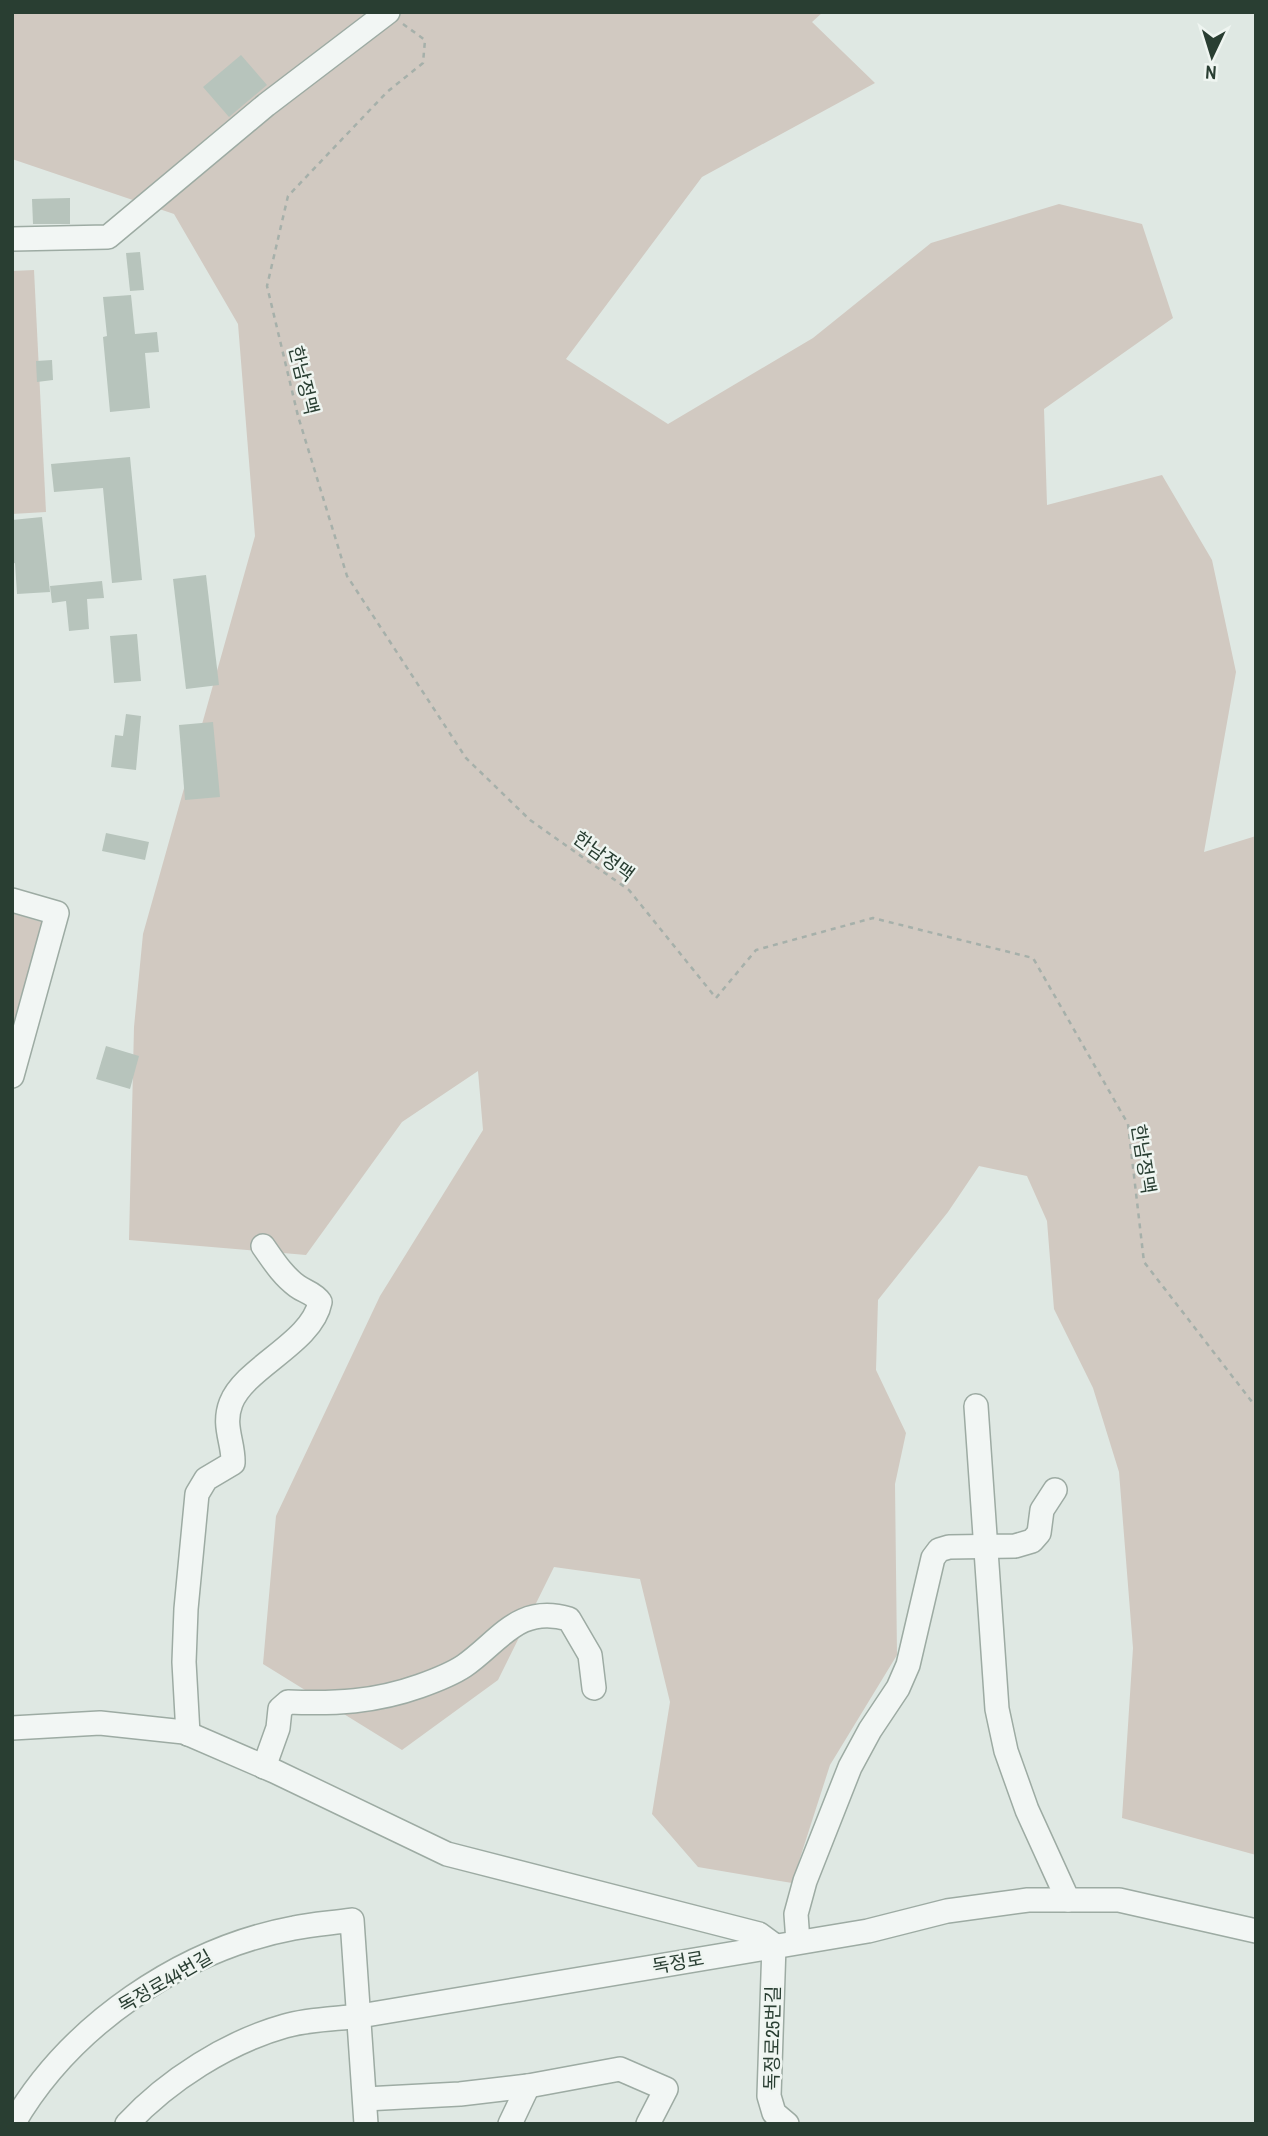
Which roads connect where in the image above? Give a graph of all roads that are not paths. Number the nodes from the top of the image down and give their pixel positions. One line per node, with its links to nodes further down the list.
1 (388, 13): 2 (street)
2 (12, 239)
3 (12, 900): 4 (street)
4 (12, 1076)
5 (263, 1246): 11 (street)
6 (976, 1405): 8 (street)
7 (1055, 1490): 8 (street)
8 (986, 1548): 13 (street); 15 (street)
9 (594, 1688): 12 (street)
10 (12, 1728): 11 (street)
11 (188, 1734): 12 (street)
12 (264, 1767): 16 (street)
13 (1068, 1900): 14 (street, 독정로); 15 (street, 독정로)
14 (1256, 1931)
15 (798, 1942): 16 (street, 독정로)
16 (774, 1945): 17 (street, 독정로); 25 (street, 독정로25번길)
17 (360, 2016): 19 (street); 20 (street, 독정로44번길); 21 (street, 독정로)
18 (528, 2086): 19 (street); 23 (street); 24 (street)
19 (365, 2099): 22 (street)
20 (13, 2124)
21 (127, 2124)
22 (366, 2124)
23 (509, 2124)
24 (648, 2124)
25 (787, 2124)

